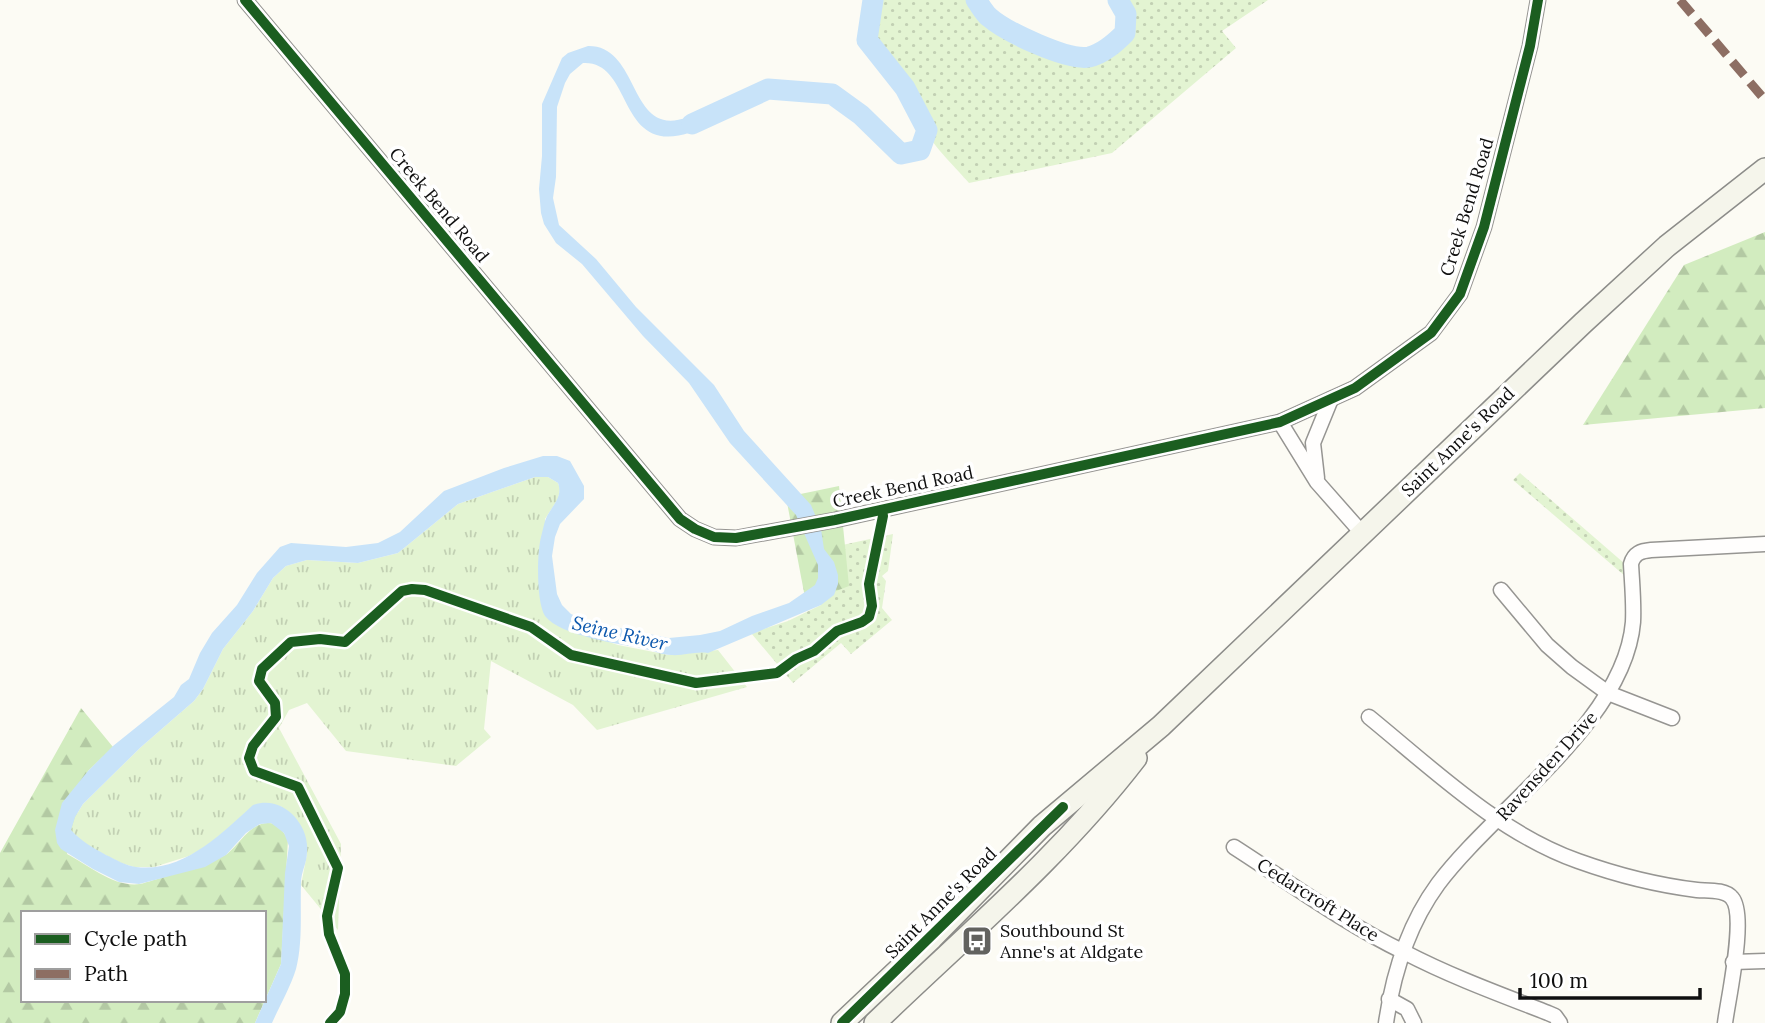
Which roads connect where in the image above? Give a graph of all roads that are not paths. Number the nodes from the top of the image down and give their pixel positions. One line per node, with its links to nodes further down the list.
1 (245, 0): 5 (street, Creek Bend Road)
2 (1538, 0): 4 (street, Creek Bend Road)
3 (1765, 169): 7 (main road, Saint Anne's Road)
4 (1331, 399): 5 (street, Creek Bend Road); 6 (street)
5 (1280, 422): 6 (street)
6 (1317, 482): 7 (street)
7 (1362, 533): 13 (main road, Saint Anne's Road)
8 (1765, 544): 10 (street, Ravensden Drive)
9 (1500, 590): 10 (street)
10 (1608, 694): 12 (street); 14 (street, Ravensden Drive)
11 (1369, 717): 14 (street)
12 (1672, 718)
13 (1161, 726): 20 (main road, Saint Anne's Road); 21 (main road, Saint Anne's Road)
14 (1499, 818): 16 (street, Ravensden Drive); 18 (street)
15 (1234, 847): 16 (street, Cedarcroft Place)
16 (1403, 952): 19 (street, Ravensden Drive); 26 (street, Cedarcroft Place)
17 (1765, 961): 18 (street)
18 (1733, 962): 27 (street)
19 (1389, 999): 24 (street, Ravensden Drive); 25 (street)
20 (897, 1001): 22 (main road, Saint Anne's Road); 23 (main road)
21 (842, 1023)
22 (875, 1023)
23 (892, 1023)
24 (1386, 1023)
25 (1414, 1023)
26 (1560, 1023)
27 (1725, 1023)

